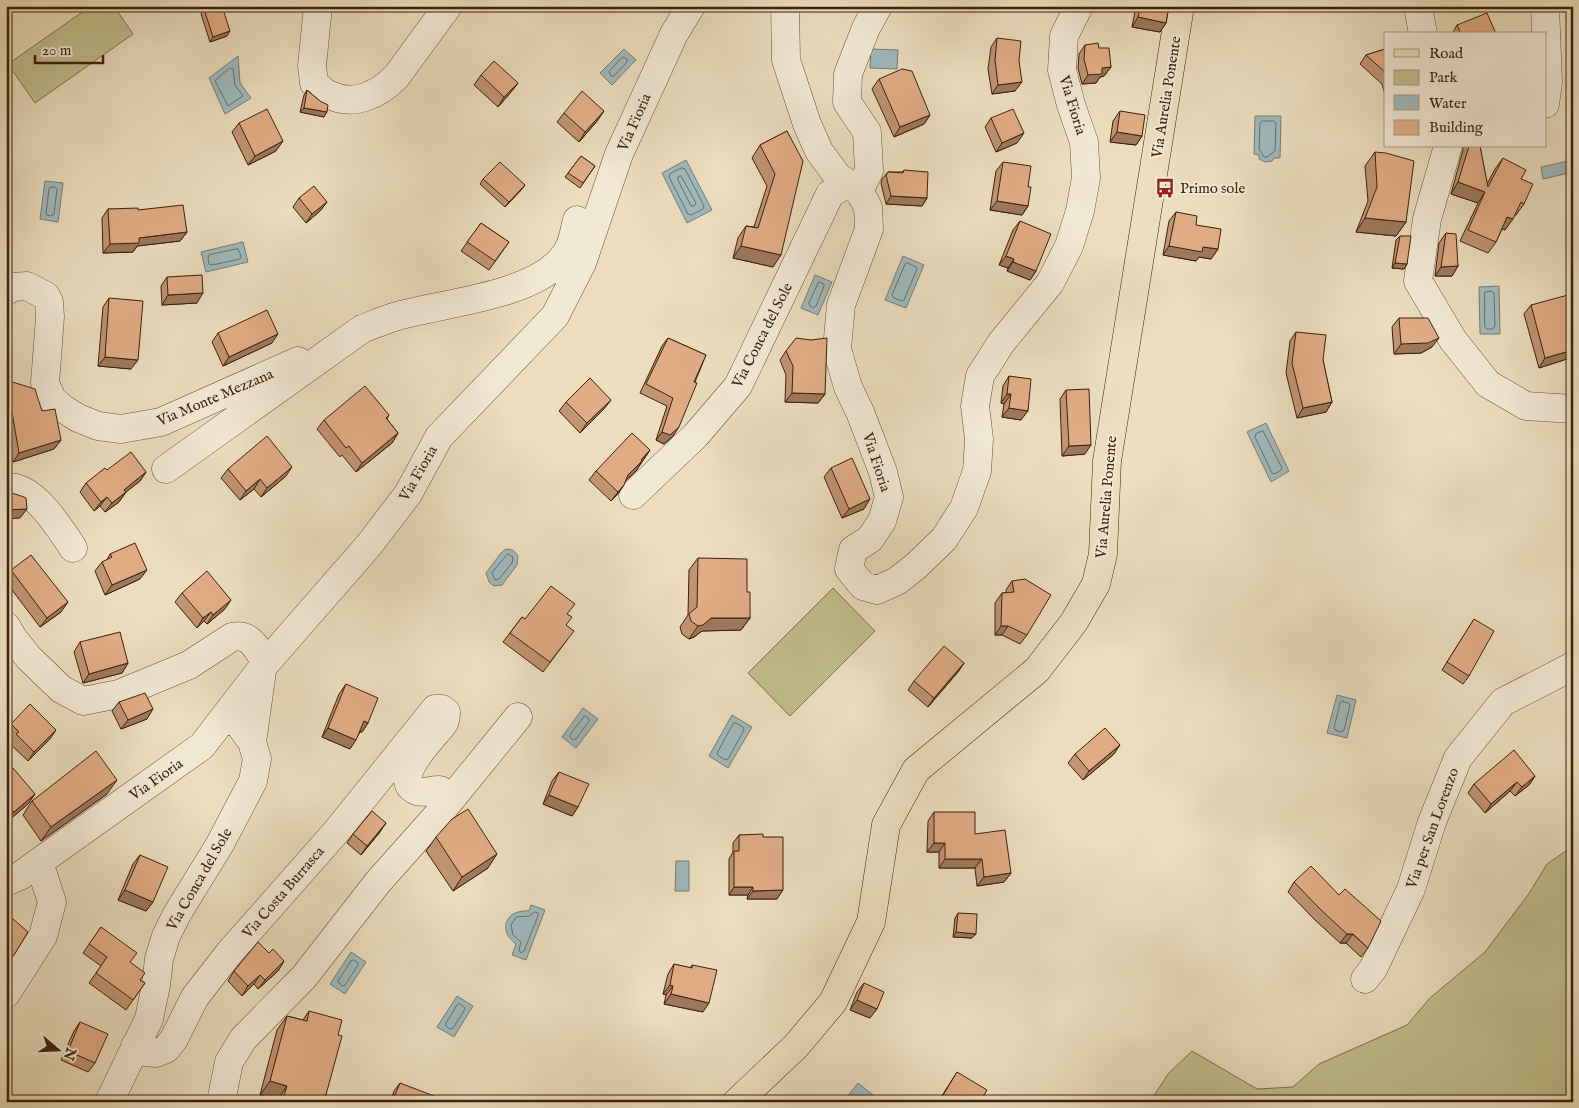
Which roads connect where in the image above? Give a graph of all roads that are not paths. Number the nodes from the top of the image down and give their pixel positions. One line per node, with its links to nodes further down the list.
1 (318, 6): 2 (street)
2 (448, 6)
3 (691, 6): 14 (street, Via Fioria)
4 (785, 6): 13 (street, Via Fioria)
5 (878, 6): 13 (street)
6 (1078, 6): 13 (street, Via Fioria)
7 (1180, 6): 36 (main road, Via Aurelia Ponente)
8 (1418, 6): 10 (street)
9 (1545, 6): 11 (street)
10 (1423, 32)
11 (1546, 97)
12 (1447, 148): 17 (street)
13 (854, 187): 20 (street, Via Conca del Sole)
14 (599, 214): 16 (street, Via Monte Mezzana); 23 (street, Via Fioria)
15 (6, 291): 16 (street, Via Monte Mezzana)
16 (324, 357): 18 (street, Via Monte Mezzana)
17 (1573, 409)
18 (166, 470)
19 (6, 488): 21 (street)
20 (634, 495)
21 (74, 548)
22 (6, 626): 23 (street)
23 (264, 666): 26 (street, Via Fioria); 27 (street, Via Conca del Sole)
24 (1573, 666): 31 (street, Via per San Lorenzo)
25 (518, 717): 28 (street)
26 (224, 718): 27 (street); 29 (street, Via Fioria)
27 (252, 742): 33 (street, Via Conca del Sole)
28 (443, 809): 33 (street, Via Costa Burrasca); 35 (street)
29 (39, 862): 30 (street, Via Fioria); 32 (street)
30 (6, 882)
31 (1365, 979)
32 (6, 994)
33 (135, 1046): 34 (street, Via Conca del Sole)
34 (109, 1102)
35 (221, 1102)
36 (737, 1102)

